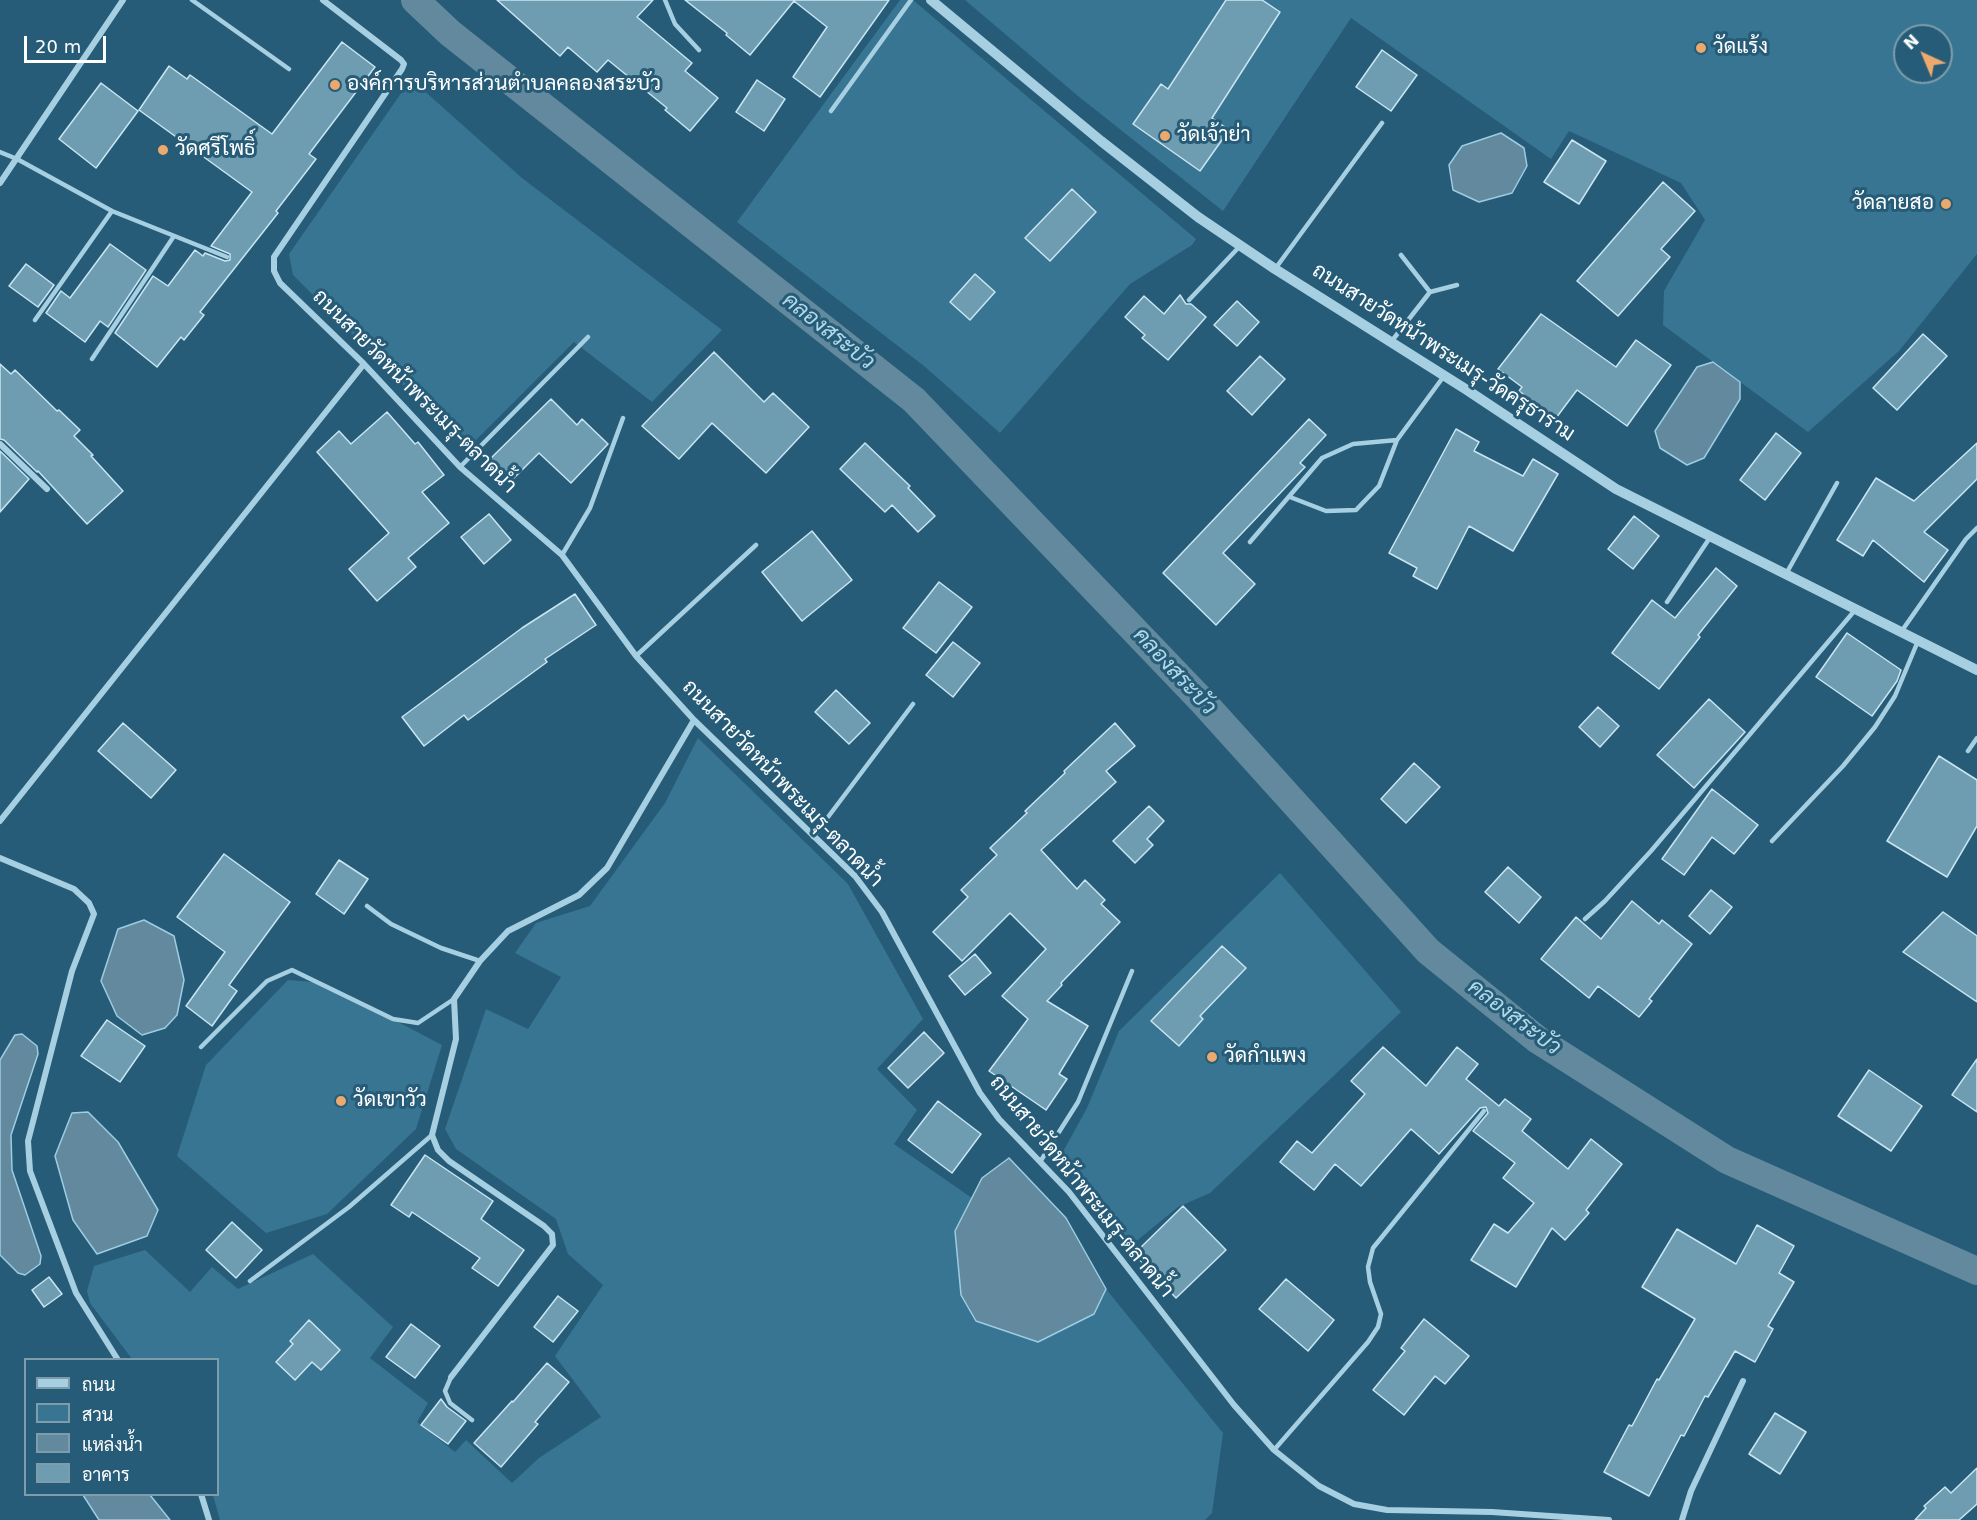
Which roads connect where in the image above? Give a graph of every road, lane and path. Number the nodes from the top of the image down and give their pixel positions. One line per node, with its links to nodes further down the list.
1 (112, 0): 7 (lane)
2 (192, 0): 9 (lane)
3 (323, 0): 28 (street, ถนนสายวัดหน้าพระเมรุ-ตลาดน้ำ)
4 (665, 0): 8 (lane)
5 (911, 0): 10 (lane)
6 (931, 0): 17 (street, ถนนสายวัดหน้าพระเมรุ-วัดครุธาราม)
7 (121, 3): 13 (street)
8 (699, 50)
9 (289, 69)
10 (831, 111)
11 (1382, 123): 20 (lane)
12 (0, 152): 13 (lane)
13 (18, 159): 14 (street); 15 (lane)
14 (0, 183)
15 (112, 211): 16 (lane); 24 (lane)
16 (174, 236): 19 (lane); 27 (lane)
17 (1240, 246): 20 (street, ถนนสายวัดหน้าพระเมรุ-วัดครุธาราม); 23 (lane)
18 (1401, 255): 22 (lane)
19 (227, 257)
20 (1275, 269): 26 (street, ถนนสายวัดหน้าพระเมรุ-วัดครุธาราม)
21 (1458, 285): 22 (lane)
22 (1430, 292): 26 (lane)
23 (1190, 300)
24 (35, 320)
25 (588, 337): 33 (lane)
26 (1391, 342): 29 (street, ถนนสายวัดหน้าพระเมรุ-วัดครุธาราม)
27 (92, 359)
28 (364, 364): 33 (street, ถนนสายวัดหน้าพระเมรุ-ตลาดน้ำ); 53 (street)
29 (1444, 376): 31 (lane); 38 (street, ถนนสายวัดหน้าพระเมรุ-วัดครุธาราม)
30 (622, 418): 41 (lane)
31 (1398, 440): 36 (lane); 36 (lane)
32 (0, 444): 35 (street)
33 (460, 467): 41 (street, ถนนสายวัดหน้าพระเมรุ-ตลาดน้ำ)
34 (1837, 483): 42 (lane)
35 (46, 489)
36 (1290, 497): 39 (lane)
37 (1977, 528): 45 (lane)
38 (1712, 536): 42 (street, ถนนสายวัดหน้าพระเมรุ-วัดครุธาราม); 43 (lane)
39 (1250, 542)
40 (756, 545): 47 (lane)
41 (562, 555): 47 (street, ถนนสายวัดหน้าพระเมรุ-ตลาดน้ำ)
42 (1786, 574): 44 (street, ถนนสายวัดหน้าพระเมรุ-วัดครุธาราม)
43 (1667, 602)
44 (1856, 609): 45 (street, ถนนสายวัดหน้าพระเมรุ-วัดครุธาราม); 58 (lane)
45 (1901, 632): 46 (street, ถนนสายวัดหน้าพระเมรุ-วัดครุธาราม)
46 (1918, 640): 48 (street, ถนนสายวัดหน้าพระเมรุ-วัดครุธาราม); 55 (lane)
47 (636, 656): 50 (street, ถนนสายวัดหน้าพระเมรุ-ตลาดน้ำ)
48 (1977, 670)
49 (913, 705): 54 (lane)
50 (694, 720): 54 (street, ถนนสายวัดหน้าพระเมรุ-ตลาดน้ำ); 59 (street)
51 (1977, 738): 52 (lane)
52 (1968, 751)
53 (0, 821)
54 (813, 837): 65 (street, ถนนสายวัดหน้าพระเมรุ-ตลาดน้ำ)
55 (1772, 841)
56 (0, 858): 67 (street)
57 (367, 906): 59 (lane)
58 (1585, 919)
59 (480, 961): 61 (street)
60 (1132, 971): 65 (lane)
61 (454, 999): 62 (lane); 64 (street)
62 (201, 1047)
63 (1484, 1111): 71 (lane)
64 (432, 1135): 66 (lane); 68 (street)
65 (1040, 1162): 71 (street, ถนนสายวัดหน้าพระเมรุ-ตลาดน้ำ)
66 (250, 1281)
67 (117, 1358)
68 (451, 1377): 70 (lane)
69 (1743, 1381): 75 (street)
70 (472, 1420)
71 (1274, 1450): 74 (street, ถนนสายวัดหน้าพระเมรุ-ตลาดน้ำ)
72 (202, 1496): 73 (street)
73 (209, 1520)
74 (1609, 1520)
75 (1682, 1520)

